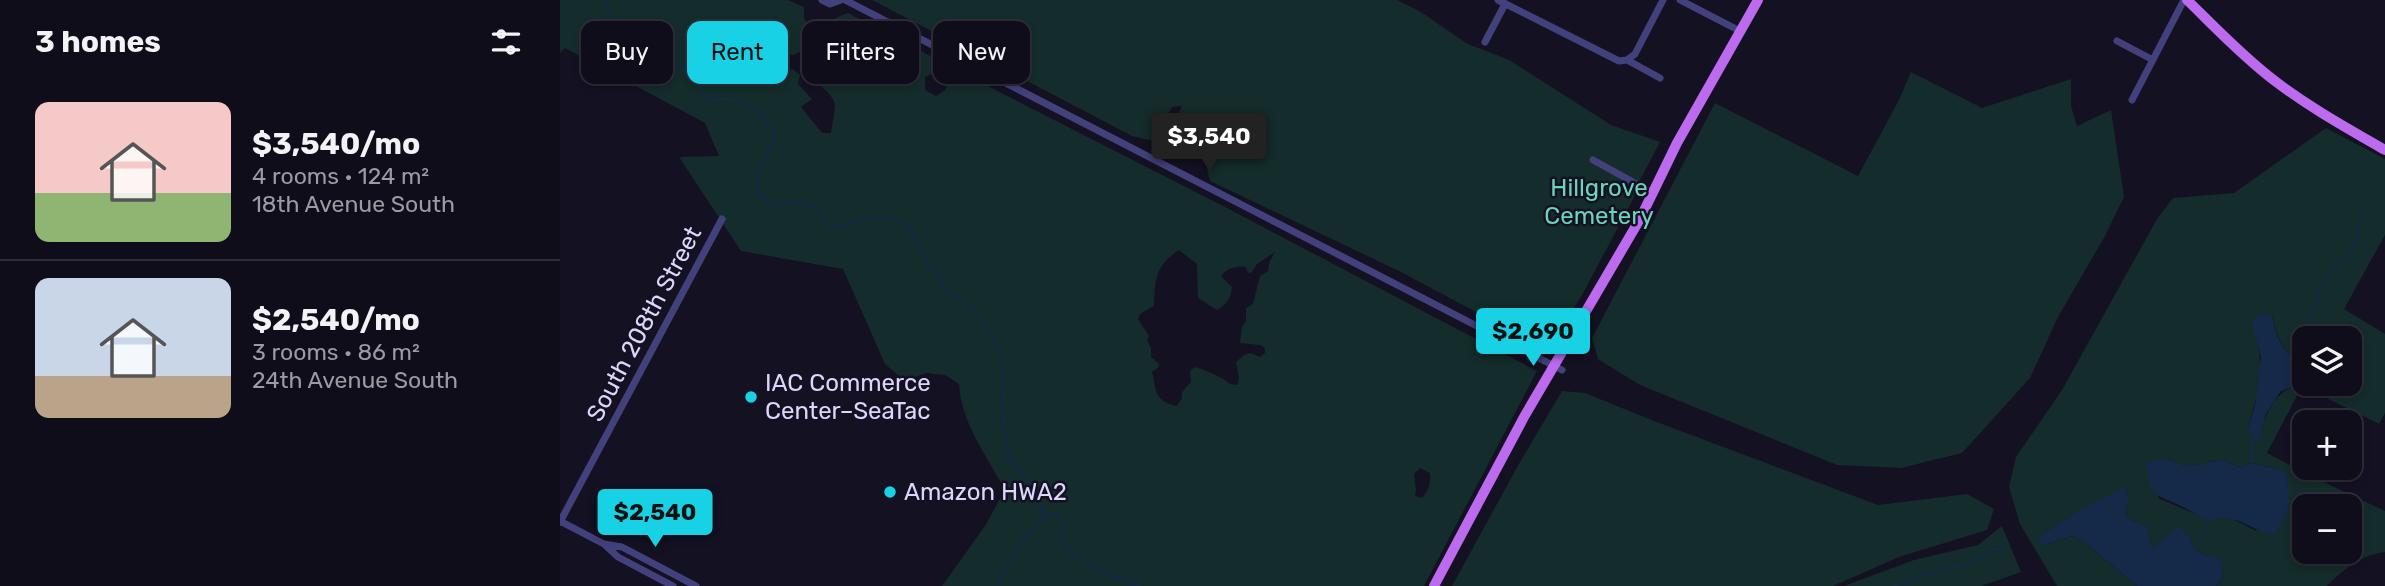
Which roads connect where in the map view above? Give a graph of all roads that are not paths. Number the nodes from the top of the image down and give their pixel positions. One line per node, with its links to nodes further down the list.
1 (822, 0): 2 (street)
2 (843, 0): 19 (street)
3 (1663, 0): 11 (street)
4 (1680, 0): 8 (street)
5 (1758, 0): 8 (main road)
6 (2185, 0): 12 (street); 15 (main road)
7 (1502, 2): 10 (street); 11 (street)
8 (1740, 31): 17 (main road)
9 (2117, 41): 12 (street)
10 (1485, 42)
11 (1628, 60): 13 (street)
12 (2153, 60): 14 (street)
13 (1660, 78)
14 (2132, 100)
15 (2384, 147)
16 (1593, 160): 17 (street)
17 (1653, 193): 19 (main road)
18 (722, 219): 20 (street, South 208th Street)
19 (1557, 368): 26 (main road)
20 (560, 521): 21 (street)
21 (604, 544): 22 (street); 25 (street)
22 (657, 578): 23 (street); 24 (street)
23 (653, 586)
24 (673, 586)
25 (696, 586)
26 (1434, 586)

